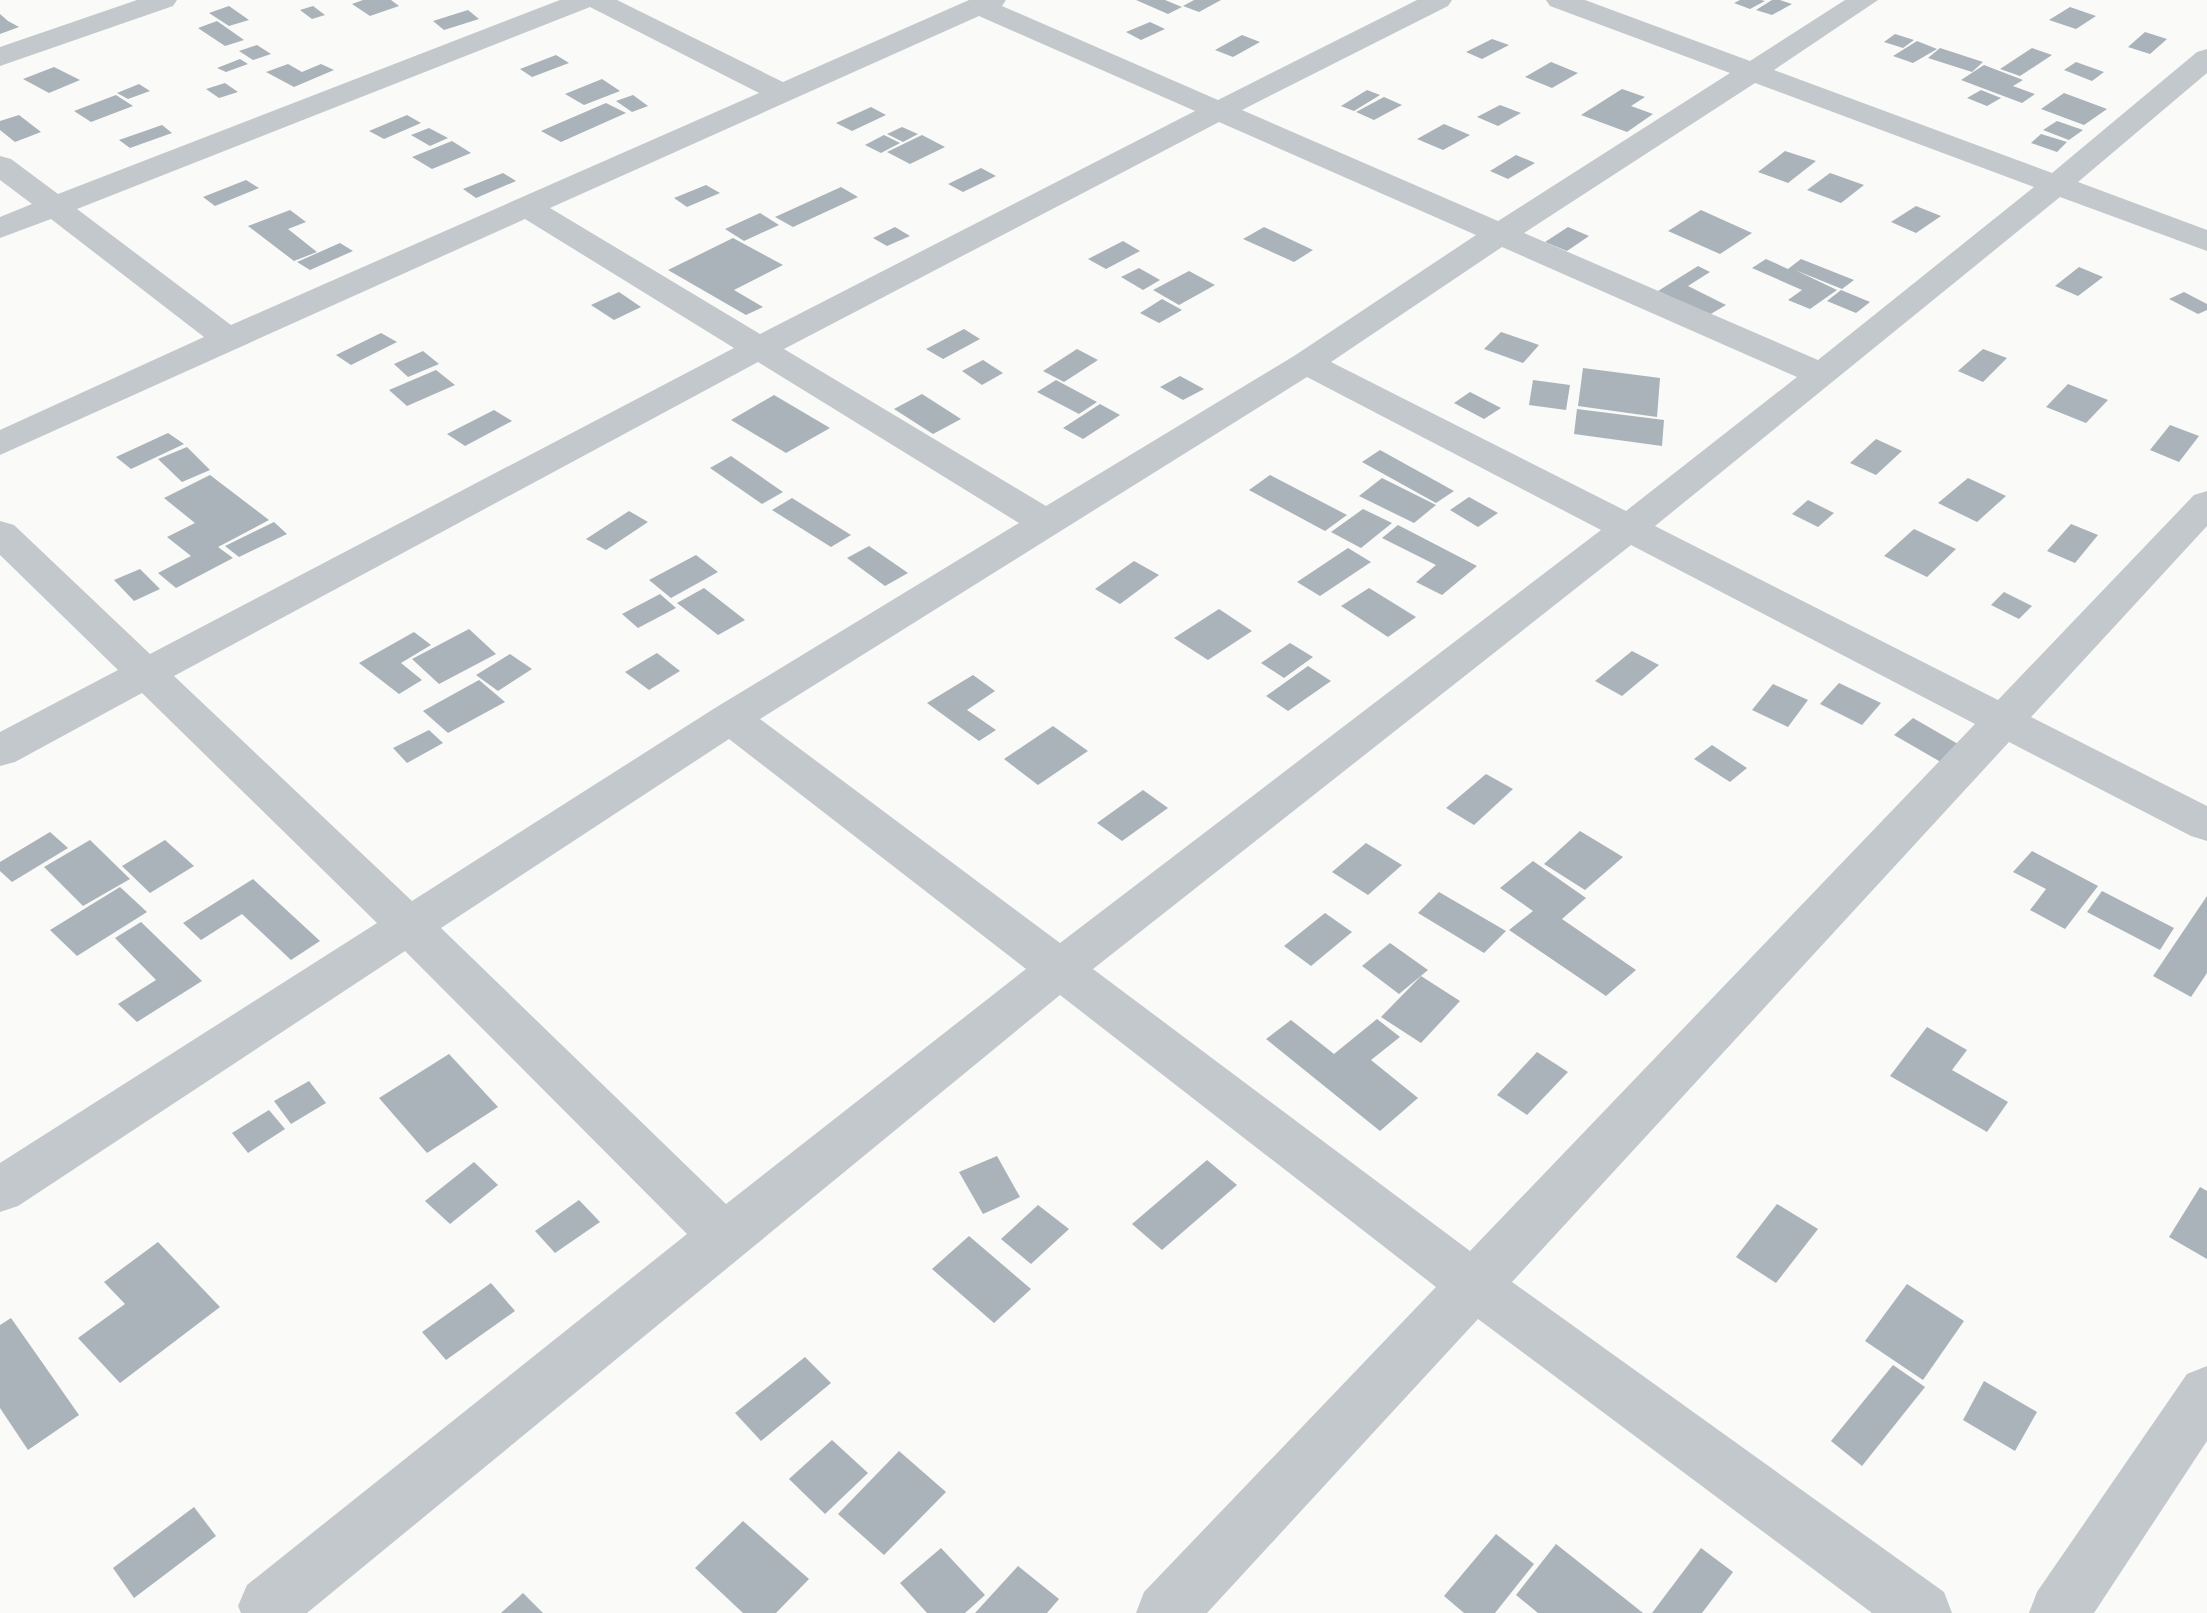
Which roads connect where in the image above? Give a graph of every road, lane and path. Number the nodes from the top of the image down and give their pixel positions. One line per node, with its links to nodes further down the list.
1 (163, 0): 8 (street)
2 (584, 0): 15 (street)
3 (596, 0): 11 (street)
4 (1438, 0): 12 (street)
5 (1560, 0): 10 (street)
6 (1864, 0): 10 (street)
7 (986, 3): 11 (street); 12 (street)
8 (0, 57)
9 (2207, 58): 14 (street)
10 (1754, 70): 14 (street); 18 (street)
11 (780, 92): 16 (street)
12 (1217, 110): 18 (street); 21 (street)
13 (0, 165): 15 (street)
14 (2058, 185): 19 (street); 23 (street)
15 (55, 206): 17 (street); 20 (street)
16 (527, 207): 20 (street); 21 (street)
17 (0, 228)
18 (1498, 235): 22 (street); 23 (street)
19 (2207, 241)
20 (228, 339): 24 (street)
21 (759, 349): 26 (street); 29 (street)
22 (1306, 363): 26 (street); 27 (street)
23 (1820, 374): 27 (street)
24 (0, 444)
25 (2207, 503): 31 (street)
26 (1045, 522): 30 (street)
27 (1631, 529): 31 (street); 35 (street)
28 (0, 533): 29 (street)
29 (145, 674): 32 (street); 34 (street)
30 (730, 718): 34 (street); 35 (street)
31 (2005, 722): 33 (street); 38 (street)
32 (0, 751)
33 (2207, 825)
34 (411, 928): 36 (street); 37 (street)
35 (1059, 970): 37 (street); 38 (street)
36 (0, 1190)
37 (726, 1238): 40 (street)
38 (1474, 1285): 41 (street); 42 (street)
39 (2207, 1392): 43 (street)
40 (268, 1606)
41 (1166, 1613)
42 (1922, 1613)
43 (2059, 1613)

